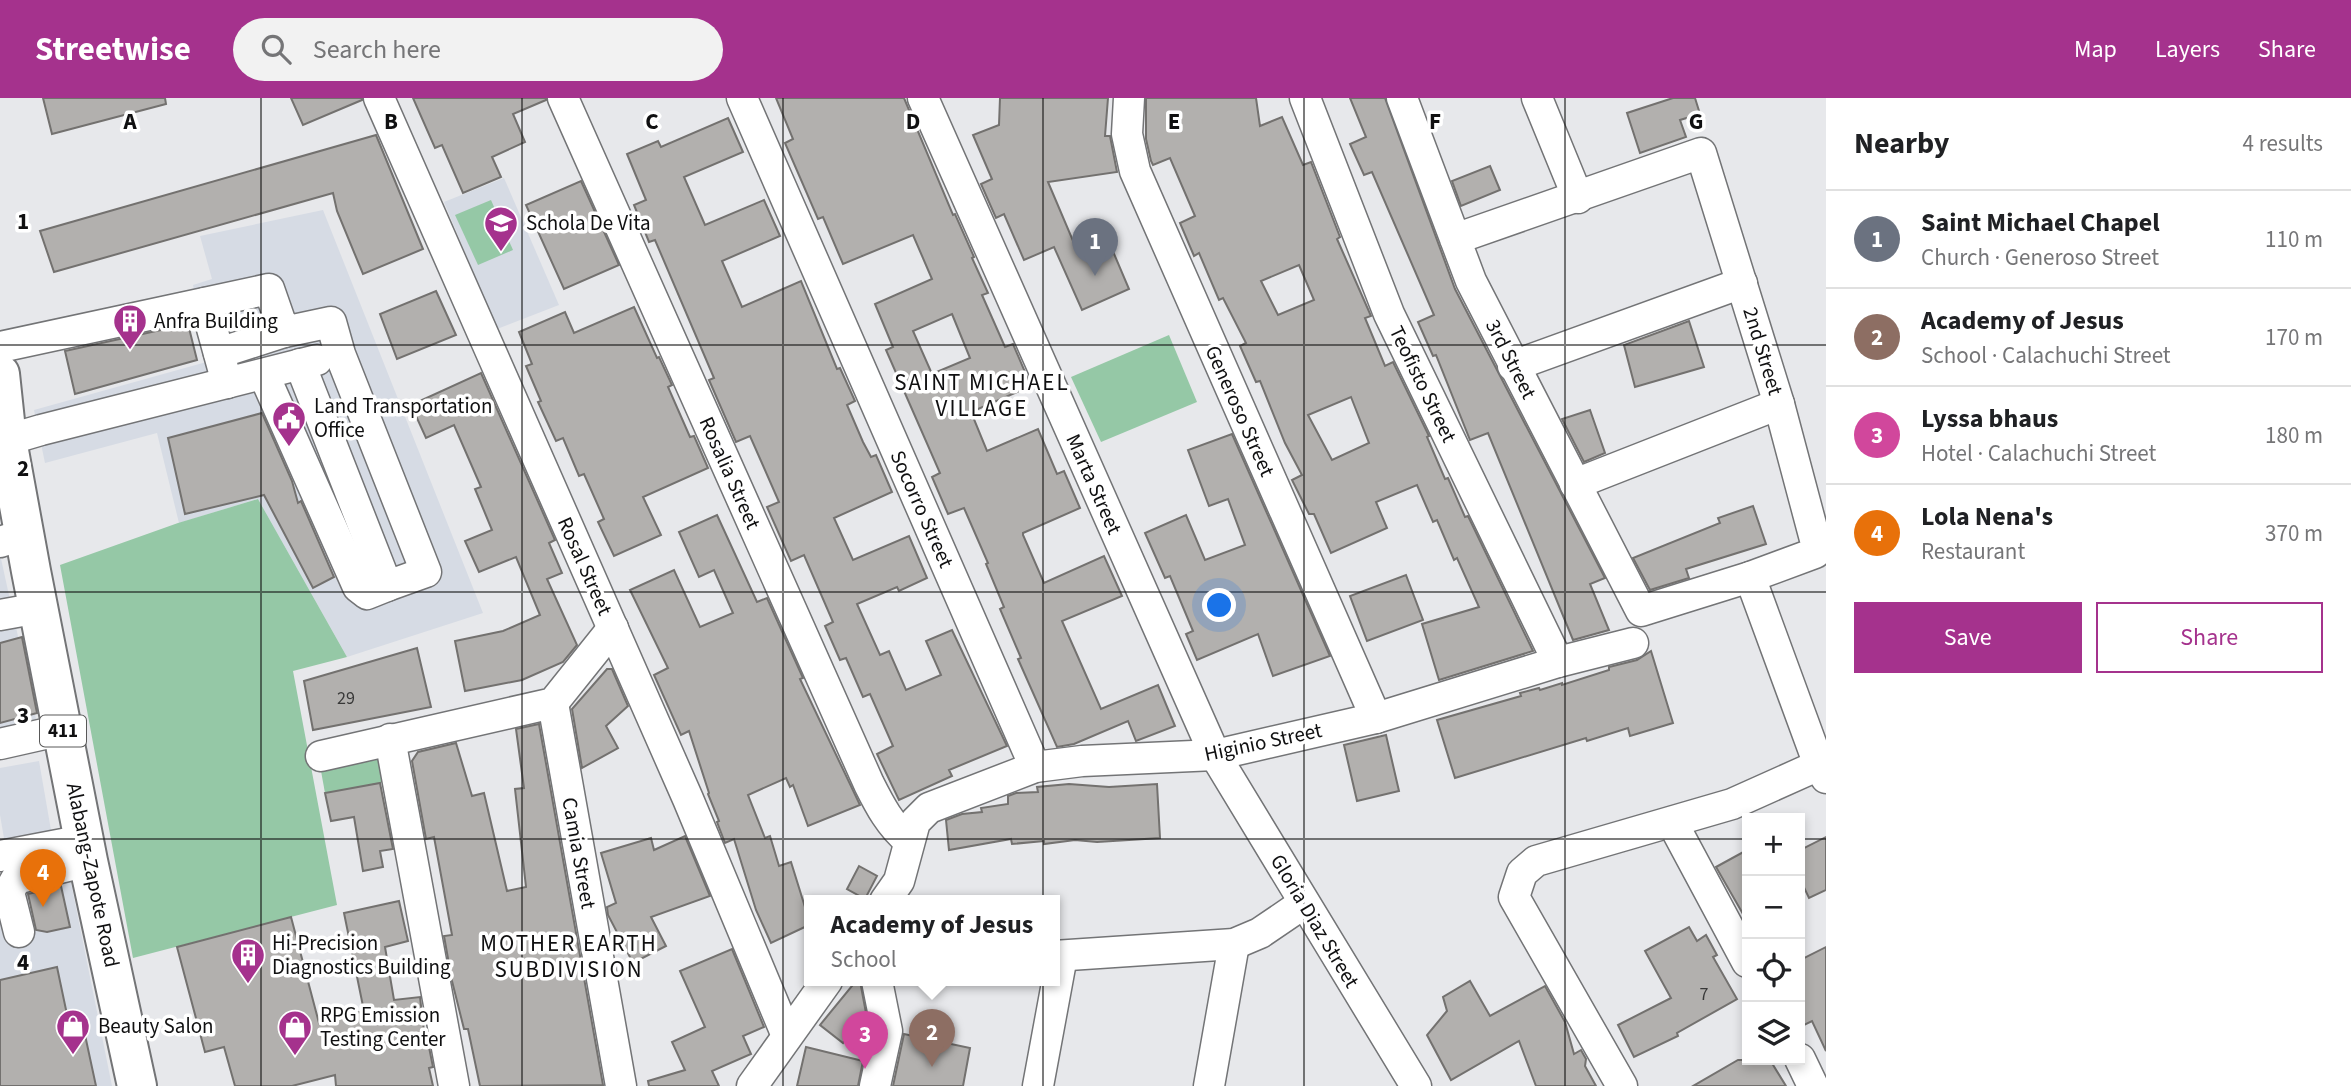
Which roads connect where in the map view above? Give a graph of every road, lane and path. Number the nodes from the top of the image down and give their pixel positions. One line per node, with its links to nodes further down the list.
1 (379, 98): 30 (street, Rosal Street)
2 (563, 98): 43 (street, Rosalia Street)
3 (741, 98): 40 (street, Socorro Street)
4 (923, 98): 38 (street, Marta Street)
5 (1129, 98): 34 (street, Generoso Street)
6 (1305, 98): 32 (street, Teofisto Street)
7 (1402, 98): 10 (street, 3rd Street)
8 (1537, 98): 9 (street)
9 (1577, 198): 10 (street); 11 (street, 2nd Street)
10 (1455, 239): 17 (street, 3rd Street)
11 (1742, 283): 17 (street); 22 (street, 2nd Street)
12 (205, 303): 13 (street); 14 (street); 15 (street)
13 (284, 332): 15 (street); 16 (street)
14 (0, 347)
15 (219, 353): 20 (street)
16 (340, 354): 19 (street); 27 (street)
17 (1513, 366): 24 (street, 3rd Street)
18 (0, 374): 23 (highway, Alabang-Zapote Road / 411)
19 (303, 374): 21 (street); 27 (street)
20 (227, 383): 21 (street); 23 (street)
21 (268, 384): 23 (street); 27 (street)
22 (1780, 404): 24 (street); 26 (street, 2nd Street)
23 (4, 449): 25 (highway, Alabang-Zapote Road / 411)
24 (1575, 484): 26 (street, 3rd Street)
25 (12, 538): 28 (highway, Alabang-Zapote Road / 411)
26 (1750, 577): 41 (street)
27 (387, 586)
28 (39, 608): 29 (street); 35 (highway, Alabang-Zapote Road / 411)
29 (0, 615)
30 (613, 628): 33 (street); 55 (street, Rosal Street)
31 (1633, 643): 32 (street, Higinio Street)
32 (1558, 662): 34 (street, Higinio Street)
33 (553, 703): 36 (street); 59 (street, Camia Street)
34 (1376, 718): 38 (street, Higinio Street)
35 (62, 730): 37 (street); 44 (highway, Alabang-Zapote Road / 411)
36 (390, 739): 39 (street); 58 (street)
37 (0, 744)
38 (1215, 755): 40 (street, Higinio Street); 47 (street, Gloria Diaz Street)
39 (321, 756)
40 (1035, 767): 43 (street, Higinio Street)
41 (1822, 772): 42 (street)
42 (1672, 822): 50 (street); 64 (street)
43 (909, 841): 46 (street, Higinio Street)
44 (86, 851): 45 (street); 48 (street); 57 (highway, Alabang-Zapote Road / 411)
45 (0, 856)
46 (889, 895)
47 (1304, 903): 49 (street); 56 (street, Gloria Diaz Street)
48 (19, 932)
49 (1234, 944): 51 (street); 63 (street)
50 (1742, 953)
51 (1060, 956)
52 (823, 986): 55 (street)
53 (878, 986): 61 (street)
54 (1053, 986): 62 (street)
55 (787, 1036): 60 (street)
56 (1409, 1083)
57 (137, 1086)
58 (454, 1086)
59 (621, 1086)
60 (752, 1086)
61 (876, 1086)
62 (1038, 1086)
63 (1209, 1086)
64 (1622, 1086)

